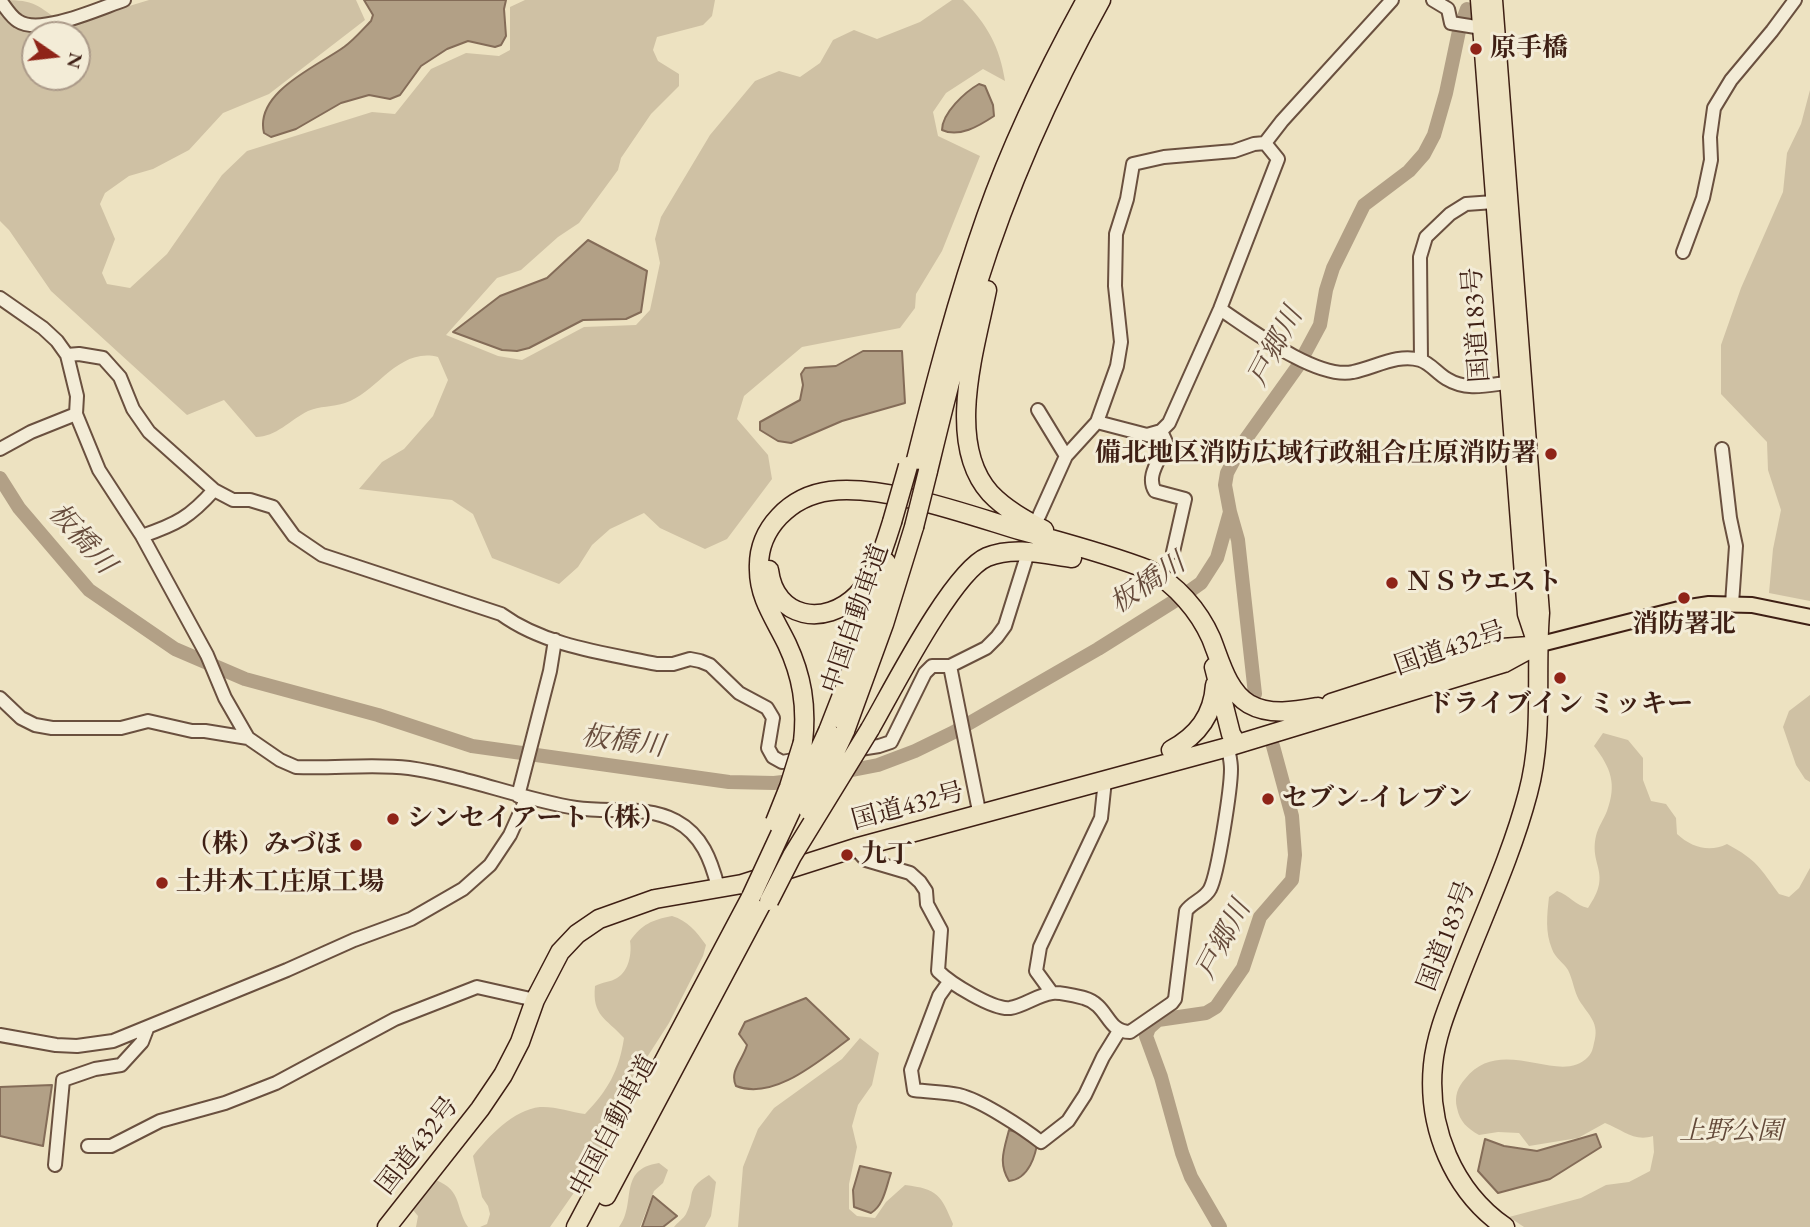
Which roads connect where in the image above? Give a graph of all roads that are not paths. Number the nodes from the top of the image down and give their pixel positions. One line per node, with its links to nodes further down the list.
1 (1, 0): 2 (street)
2 (124, 0)
3 (1086, 0): 27 (highway, 中国自動車道)
4 (1101, 0): 12 (highway, 中国自動車道)
5 (1392, 0): 11 (street)
6 (1433, 0): 10 (street)
7 (1480, 0): 10 (highway, 国道183号)
8 (1493, 0): 19 (highway, 国道183号)
9 (1795, 0): 14 (street)
10 (1482, 28): 13 (highway, 国道183号)
11 (1265, 143): 16 (street); 22 (street)
12 (1022, 162): 27 (highway, 中国自動車道); 35 (highway)
13 (1494, 202): 18 (street); 19 (highway, 国道183号)
14 (1683, 252)
15 (0, 298): 17 (street)
16 (1220, 309): 18 (street); 23 (street)
17 (67, 355): 21 (street); 28 (street)
18 (1421, 360): 19 (street)
19 (1514, 382): 40 (highway, 国道183号)
20 (1038, 410): 26 (street)
21 (76, 414): 24 (street); 33 (street)
22 (1097, 422): 23 (street); 26 (street)
23 (1161, 431): 29 (street)
24 (0, 449)
25 (1722, 449): 37 (street)
26 (1066, 456): 31 (street)
27 (916, 468): 32 (highway, 中国自動車道, bridge)
28 (214, 489): 33 (street); 39 (street)
29 (1185, 499): 30 (street); 34 (street)
30 (1200, 501)
31 (1039, 516)
32 (901, 524): 35 (highway); 53 (highway, 中国自動車道, bridge)
33 (142, 536): 45 (street)
34 (1190, 548)
35 (1074, 552): 42 (highway); 53 (highway, bridge); 53 (highway, bridge)
36 (1026, 559): 41 (street)
37 (1732, 604): 38 (main road); 40 (main road)
38 (1810, 617)
39 (555, 640): 41 (street); 49 (street)
40 (1537, 645): 44 (highway, 国道432号); 46 (highway, 国道432号); 66 (highway, 国道183号)
41 (950, 666): 50 (street)
42 (1218, 668): 44 (highway); 46 (highway); 47 (highway)
43 (0, 698): 45 (street)
44 (1318, 707): 46 (highway, 国道432号)
45 (248, 738): 49 (street)
46 (1233, 739): 47 (highway, 国道432号); 48 (highway, 国道432号); 59 (street)
47 (1171, 750): 50 (highway, 国道432号)
48 (1105, 780): 51 (highway, 国道432号); 56 (street)
49 (523, 797): 52 (street); 58 (street)
50 (978, 806): 52 (highway, 国道432号)
51 (855, 848): 52 (highway, 国道432号); 55 (street)
52 (718, 887): 57 (highway, 国道432号)
53 (757, 898): 54 (highway, 中国自動車道)
54 (713, 980): 64 (highway, 中国自動車道); 65 (highway, 中国自動車道)
55 (949, 982): 56 (street); 59 (street)
56 (1052, 993): 59 (street)
57 (535, 1000): 61 (street); 63 (highway, 国道432号)
58 (147, 1029): 60 (street); 62 (street)
59 (1119, 1031)
60 (0, 1035)
61 (88, 1146)
62 (55, 1165)
63 (387, 1227)
64 (576, 1227)
65 (590, 1227)
66 (1505, 1227)

